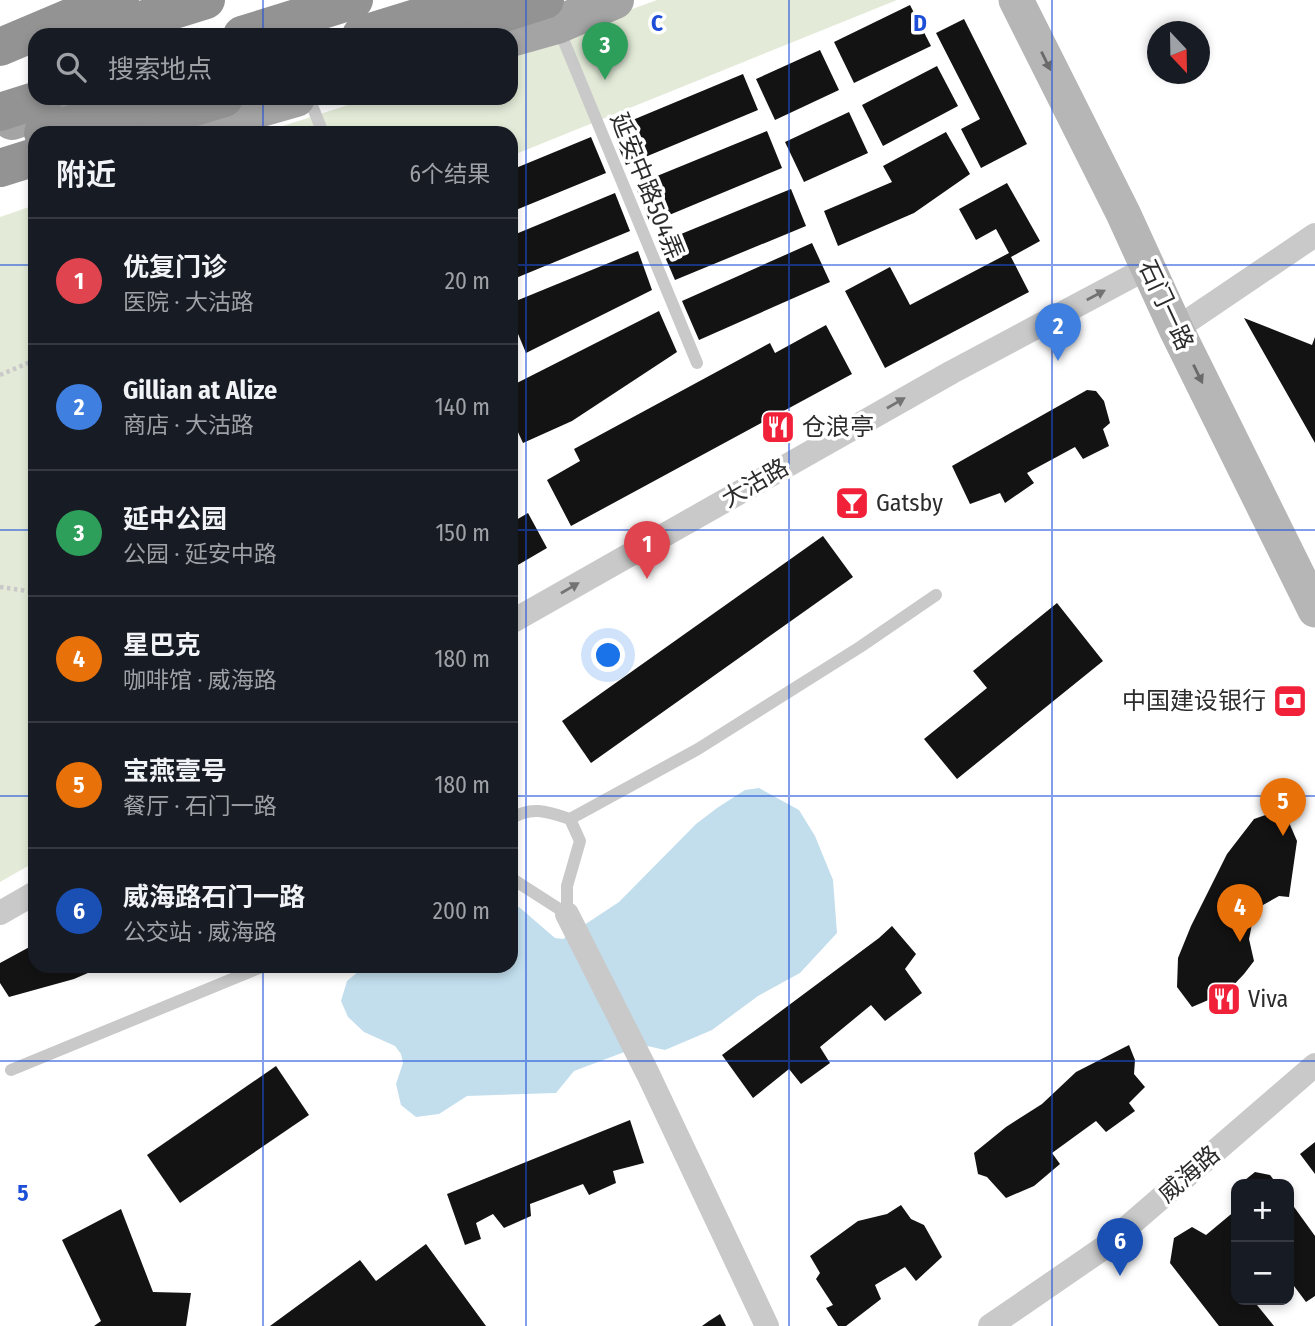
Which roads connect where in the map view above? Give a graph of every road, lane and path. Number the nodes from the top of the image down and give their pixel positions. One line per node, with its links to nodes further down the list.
1 (120, 0): 10 (highway)
2 (206, 0): 12 (highway, bridge)
3 (211, 0): 11 (main road)
4 (354, 0): 13 (highway)
5 (435, 0): 14 (main road)
6 (474, 0): 15 (highway)
7 (615, 0): 9 (main road)
8 (1016, 0): 43 (main road, 石门一路, one-way to 43)
9 (551, 13): 16 (highway); 17 (main road); 46 (lane, 延安中路504弄)
10 (45, 28)
11 (106, 28)
12 (116, 28)
13 (264, 28)
14 (299, 28)
15 (384, 28)
16 (473, 28)
17 (518, 34)
18 (28, 35): 19 (highway)
19 (0, 47)
20 (28, 49): 21 (main road)
21 (0, 56)
22 (28, 56): 23 (highway)
23 (0, 65)
24 (28, 103): 30 (highway)
25 (60, 105): 31 (main road)
26 (134, 105): 32 (highway)
27 (201, 105): 33 (highway)
28 (271, 105): 34 (main road)
29 (312, 105): 35 (lane)
30 (0, 112)
31 (0, 125)
32 (66, 126)
33 (133, 126)
34 (198, 126)
35 (320, 126)
36 (28, 137): 37 (highway)
37 (0, 146)
38 (28, 159): 39 (highway)
39 (0, 168)
40 (28, 175): 41 (main road)
41 (0, 185)
42 (1315, 235): 44 (street)
43 (1149, 267): 44 (main road, 石门一路); 52 (street, 大沽路, one-way to 43)
44 (1176, 328): 51 (main road, 石门一路, one-way to 51)
45 (28, 363): 47 (path)
46 (697, 363)
47 (0, 375)
48 (0, 587): 49 (path)
49 (28, 591)
50 (936, 595): 54 (lane)
51 (1315, 610)
52 (518, 618)
53 (518, 815): 54 (lane)
54 (570, 819): 58 (lane)
55 (518, 883): 58 (lane)
56 (28, 897): 57 (street)
57 (0, 913)
58 (569, 917): 62 (street)
59 (247, 973): 61 (lane)
60 (1315, 1065): 63 (street, 威海路)
61 (11, 1070)
62 (767, 1326)
63 (990, 1326)

